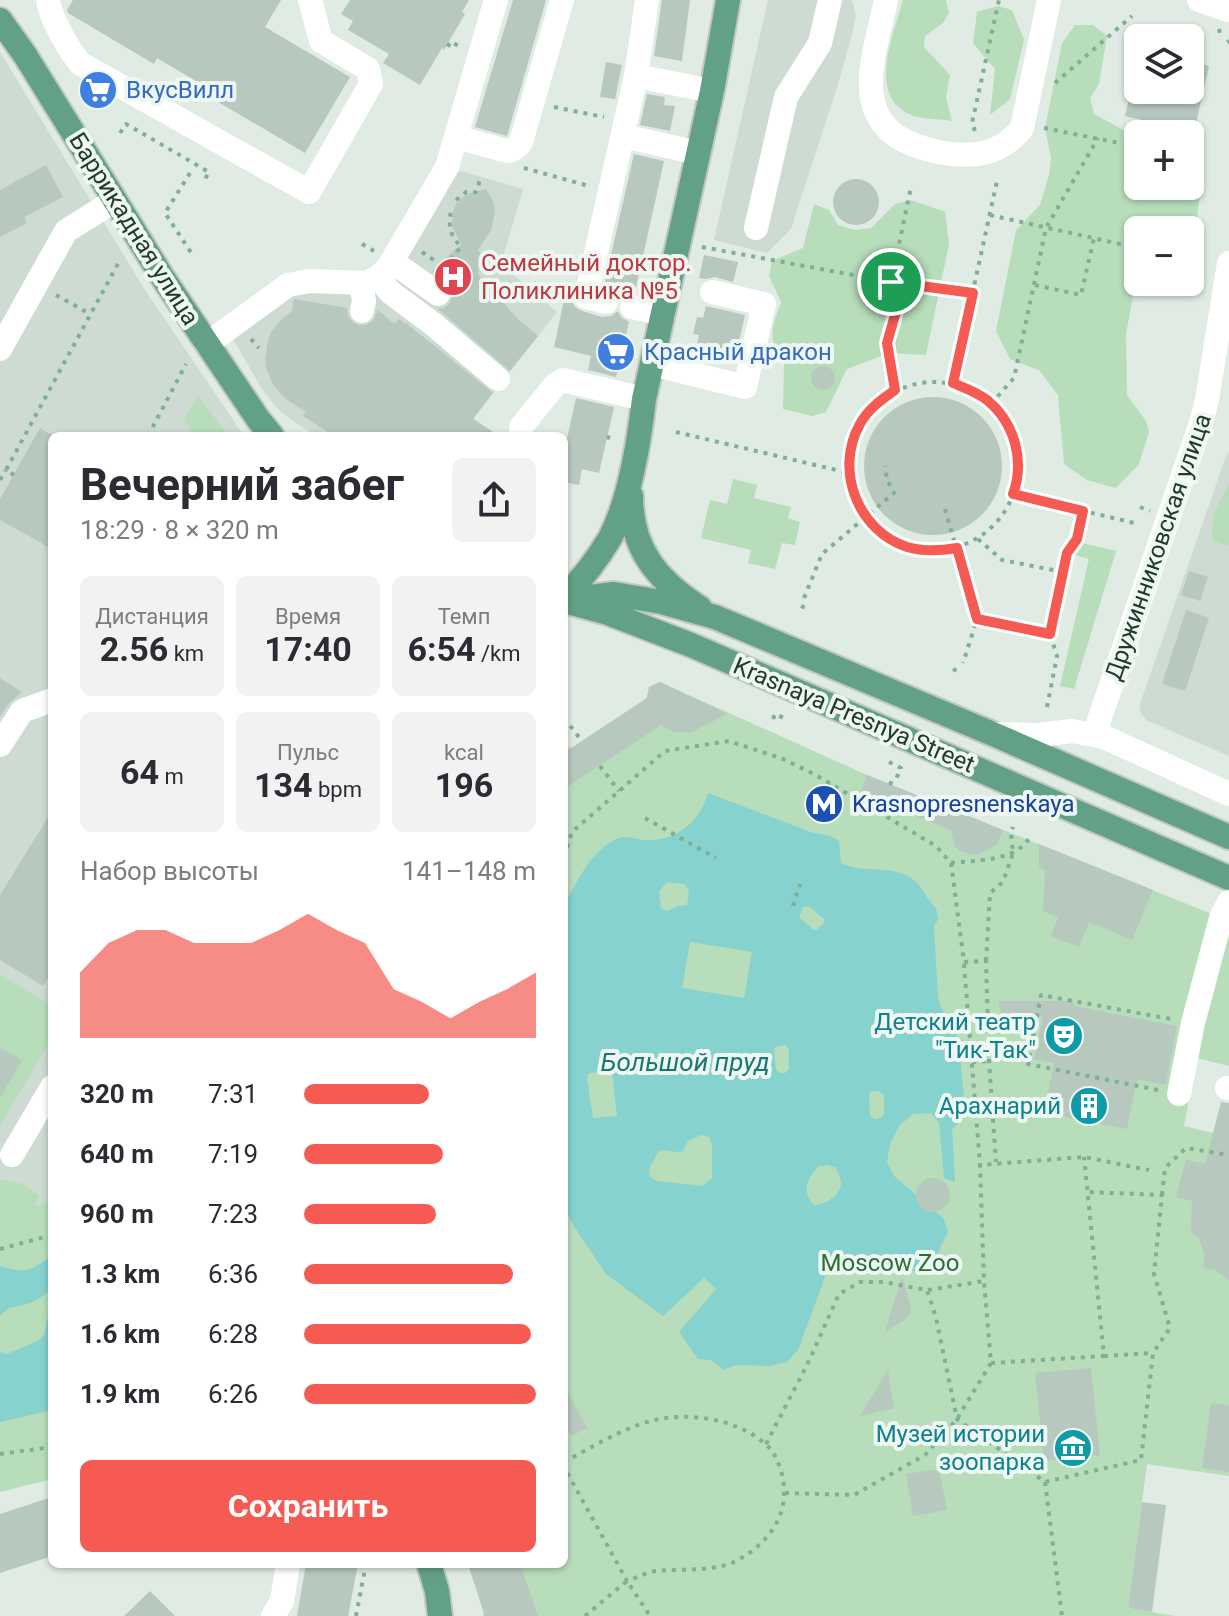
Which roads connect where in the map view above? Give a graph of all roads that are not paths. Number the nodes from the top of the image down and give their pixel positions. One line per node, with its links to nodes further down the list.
1 (48, 0): 2 (street)
2 (310, 0)
3 (496, 0): 16 (street)
4 (562, 0): 16 (street)
5 (647, 0): 13 (street)
6 (728, 0): 14 (main road)
7 (830, 0): 19 (street)
8 (886, 0): 9 (street)
9 (1049, 0)
10 (1199, 0): 12 (street)
11 (0, 20): 18 (main road, Баррикадная улица)
12 (1224, 20)
13 (636, 76): 14 (street); 15 (street)
14 (712, 91): 17 (main road)
15 (623, 136): 17 (street); 24 (street)
16 (456, 137): 21 (street)
17 (698, 153): 27 (main road)
18 (114, 201): 28 (main road, Баррикадная улица); 29 (street)
19 (756, 228)
20 (1229, 263): 42 (street, Дружинниковская улица)
21 (369, 271): 23 (street); 26 (street); 28 (street); 31 (street)
22 (712, 292): 30 (street)
23 (438, 294)
24 (606, 302)
25 (632, 307): 27 (street)
26 (362, 311)
27 (663, 314): 30 (main road)
28 (207, 344): 34 (main road, Баррикадная улица)
29 (0, 349)
30 (652, 364): 32 (main road)
31 (498, 379)
32 (644, 399): 33 (street); 35 (main road)
33 (521, 427)
34 (269, 432)
35 (631, 473): 36 (main road); 39 (main road)
36 (568, 595)
37 (568, 600): 39 (main road, Krasnaya Presnya Street)
38 (568, 601): 46 (main road, Krasnaya Presnya Street)
39 (715, 617): 41 (main road, Krasnaya Presnya Street)
40 (48, 701): 43 (street)
41 (993, 734): 42 (street); 45 (main road, Krasnaya Presnya Street)
42 (1094, 735): 44 (street)
43 (0, 745)
44 (1229, 794)
45 (1229, 837)
46 (1229, 878)
47 (1229, 902): 49 (street)
48 (48, 1094): 50 (street)
49 (1179, 1094)
50 (12, 1155)
51 (287, 1568): 53 (street)
52 (430, 1568): 54 (main road)
53 (273, 1616)
54 (440, 1616)

